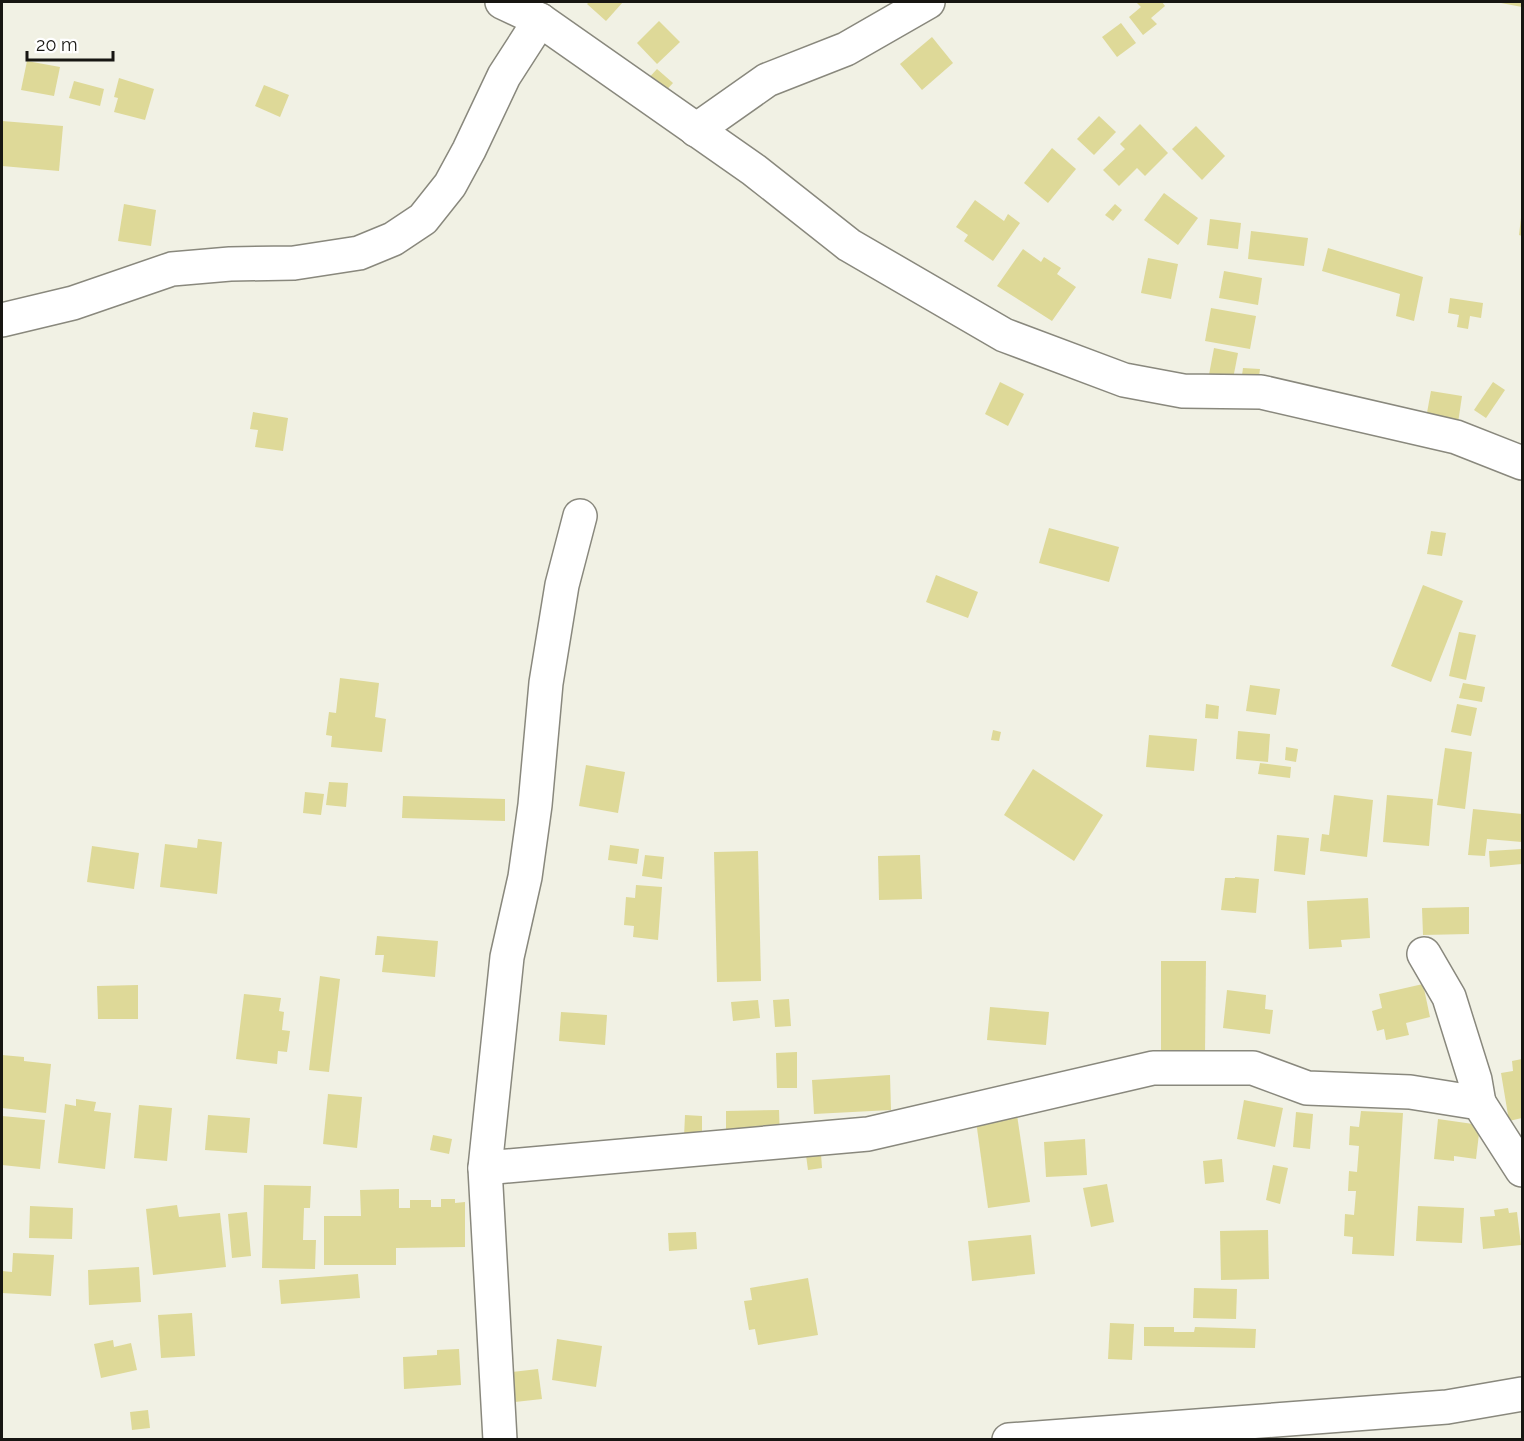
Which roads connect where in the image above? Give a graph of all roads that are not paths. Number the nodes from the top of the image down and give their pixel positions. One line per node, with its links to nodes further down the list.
1 (502, 2): 3 (street)
2 (928, 2): 4 (street)
3 (540, 20): 4 (street); 5 (street)
4 (696, 130): 6 (street)
5 (2, 321)
6 (1522, 463)
7 (580, 516): 10 (street)
8 (1424, 954): 9 (street)
9 (1479, 1103): 10 (street); 11 (street)
10 (485, 1168): 14 (street)
11 (1522, 1170)
12 (1522, 1394): 13 (street)
13 (1083, 1436): 15 (street)
14 (500, 1440)
15 (1009, 1440)

